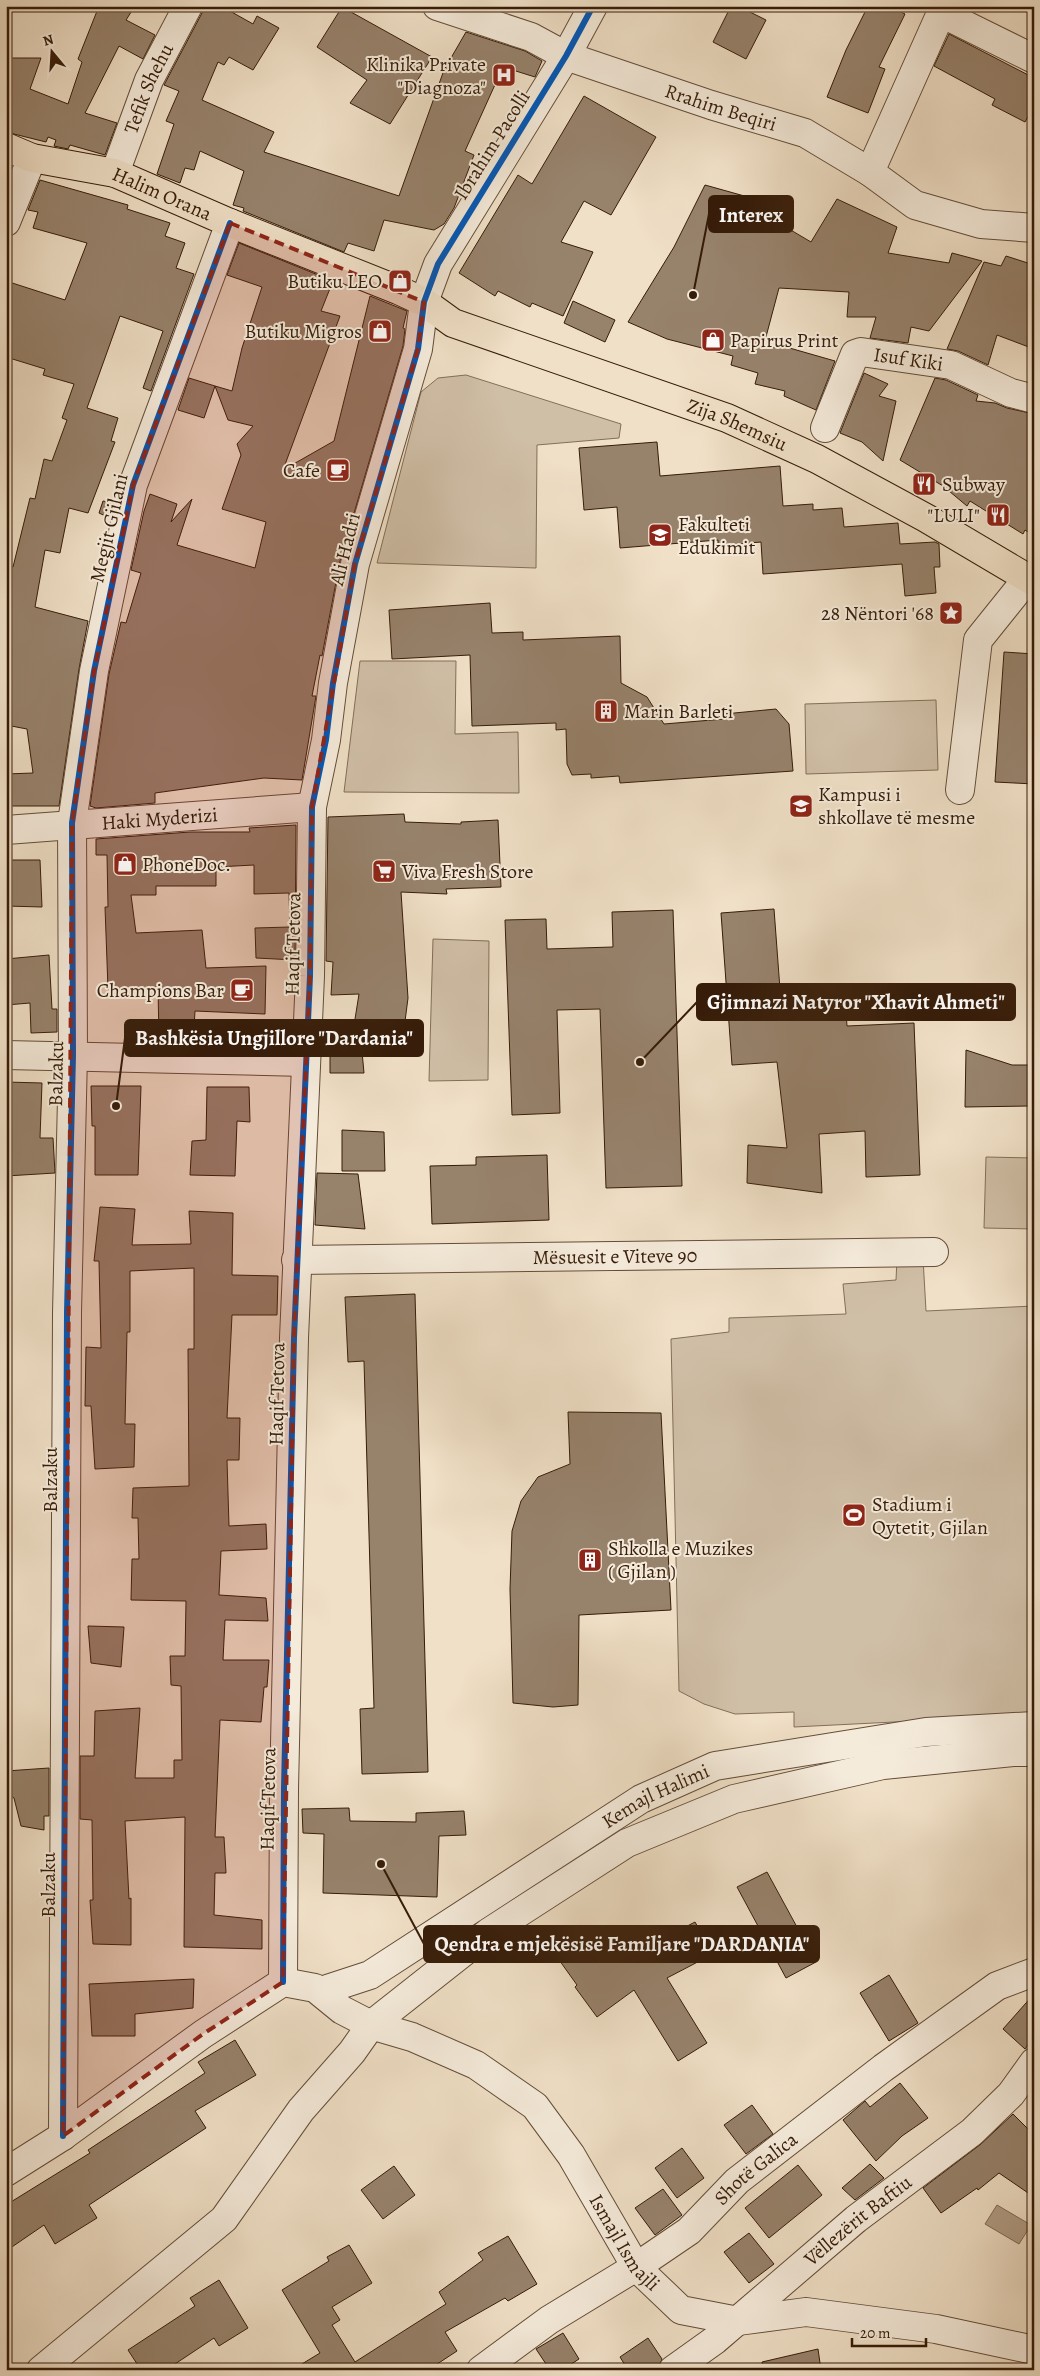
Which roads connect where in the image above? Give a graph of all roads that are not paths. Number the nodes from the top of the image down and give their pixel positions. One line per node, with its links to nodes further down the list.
1 (188, 6): 10 (street, Tefik Shehu)
2 (437, 6): 5 (street)
3 (593, 6): 5 (street, Ibrahim Pacolli)
4 (934, 9): 6 (street); 9 (street)
5 (566, 56): 9 (street, Rrahim Beqiri); 14 (street, Ibrahim Pacolli)
6 (1034, 58)
7 (6, 147): 8 (main road, Halim Orana)
8 (32, 158): 10 (main road, Halim Orana); 11 (street)
9 (870, 172): 13 (street, Rrahim Beqiri)
10 (114, 173): 12 (main road, Halim Orana)
11 (6, 222)
12 (230, 223): 14 (main road, Halim Orana); 20 (street, Megjit Gjilani)
13 (1034, 228)
14 (424, 302): 17 (main road, Zija Shemsiu); 19 (street, Ali Hadri)
15 (1034, 399): 16 (street, Isuf Kiki)
16 (825, 428)
17 (1030, 581): 18 (street)
18 (960, 790)
19 (312, 807): 20 (street, Haki Myderizi); 24 (street, Haqif Tetova)
20 (72, 823): 21 (street, Haki Myderizi); 22 (street, Balzaku)
21 (6, 830)
22 (73, 1055): 23 (street); 24 (street); 34 (street, Balzaku)
23 (6, 1056)
24 (305, 1062): 26 (street, Haqif Tetova)
25 (934, 1252): 26 (street, Mësuesit e Viteve 90)
26 (296, 1260): 30 (street, Haqif Tetova)
27 (1034, 1726): 31 (street, Kemajl Halimi)
28 (1034, 1752): 32 (street)
29 (1034, 1972): 36 (street, Shotë Galica)
30 (283, 1982): 31 (street, Ismajl Ismajli); 34 (street)
31 (321, 1991): 32 (street, Ismajl Ismajli)
32 (371, 2025): 36 (street, Ismajl Ismajli); 39 (street)
33 (1034, 2062): 37 (street, Vëllezërit Baftiu)
34 (63, 2136): 35 (street)
35 (6, 2172)
36 (636, 2267): 37 (street, Ismajl Ismajli); 40 (street, Shotë Galica)
37 (738, 2321): 38 (street, Ismajl Ismajli); 41 (street, Vëllezërit Baftiu)
38 (1034, 2350)
39 (41, 2370)
40 (481, 2370)
41 (673, 2370)

